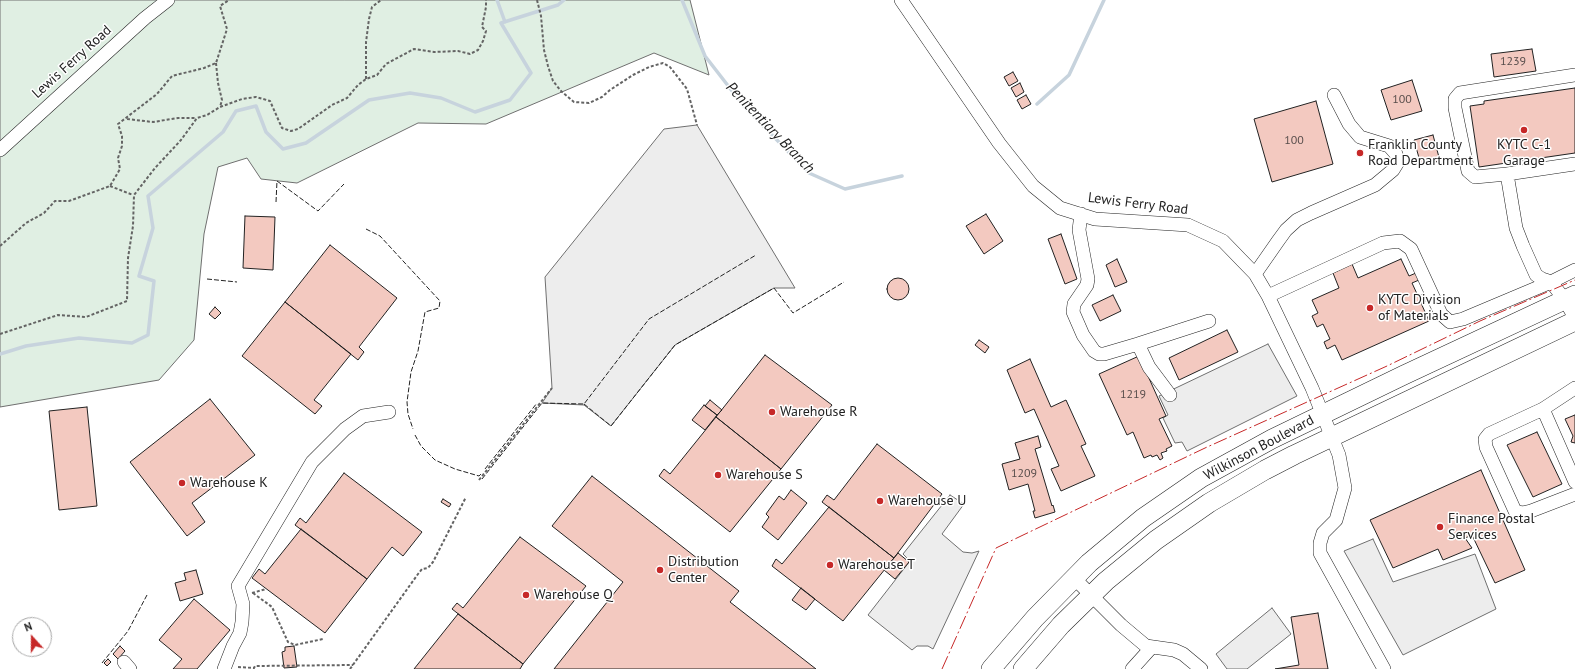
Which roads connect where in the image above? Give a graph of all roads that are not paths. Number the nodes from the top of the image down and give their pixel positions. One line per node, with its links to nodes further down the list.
1 (168, 0): 5 (street, Lewis Ferry Road)
2 (902, 0): 8 (street, Lewis Ferry Road)
3 (1575, 75): 7 (street)
4 (1334, 95): 10 (street)
5 (0, 150)
6 (1575, 164): 7 (street)
7 (1507, 174): 11 (street)
8 (1081, 214): 10 (street, Lewis Ferry Road); 17 (street)
9 (1575, 270): 11 (street)
10 (1255, 274): 12 (street, Lewis Ferry Road)
11 (1551, 282): 12 (street); 13 (street)
12 (1268, 296): 22 (street, Lewis Ferry Road)
13 (1570, 297): 14 (street); 22 (highway, Wilkinson Boulevard)
14 (1575, 318)
15 (1209, 321): 17 (street)
16 (1575, 321): 23 (highway, Wilkinson Boulevard)
17 (1138, 344): 19 (street)
18 (1575, 388): 20 (street)
19 (1170, 395)
20 (1543, 409): 24 (street); 25 (street)
21 (389, 412): 29 (street)
22 (1323, 414): 23 (street, Lewis Ferry Road); 26 (highway, Wilkinson Boulevard)
23 (1332, 436): 27 (highway, Wilkinson Boulevard); 34 (street, Lewis Ferry Road)
24 (1575, 482)
25 (1575, 494)
26 (1074, 578): 27 (street); 30 (highway, Wilkinson Boulevard)
27 (1092, 595): 28 (street); 31 (highway, Wilkinson Boulevard)
28 (1151, 648): 32 (street); 33 (street)
29 (225, 668)
30 (991, 669)
31 (1023, 669)
32 (1132, 669)
33 (1202, 669)
34 (1384, 669)

